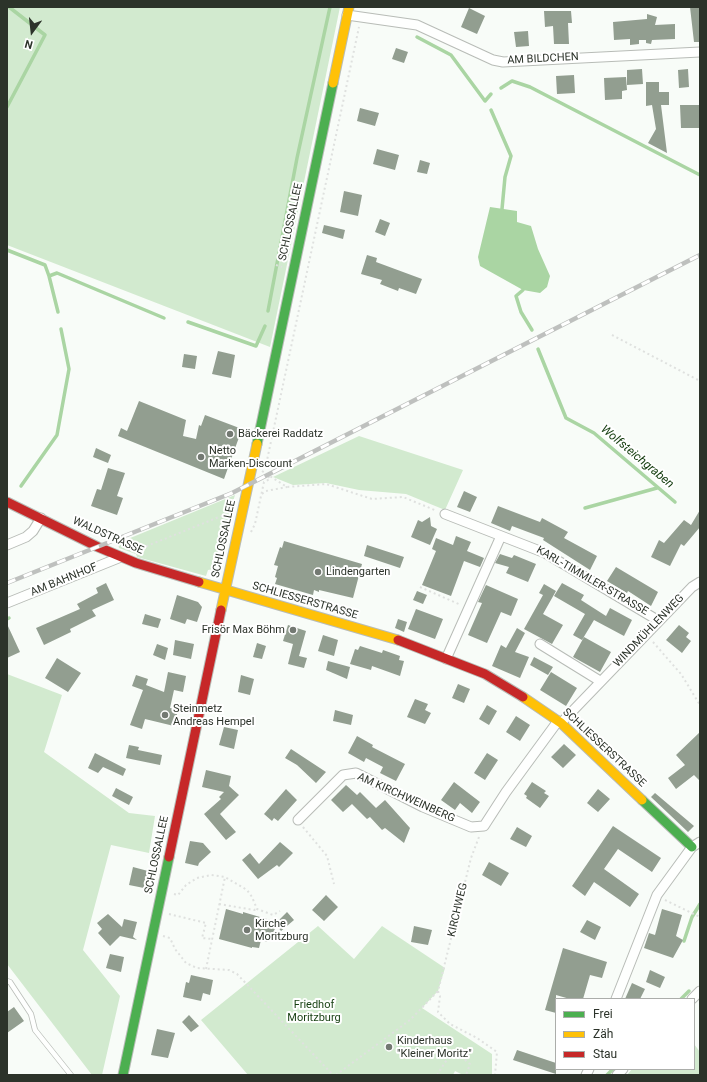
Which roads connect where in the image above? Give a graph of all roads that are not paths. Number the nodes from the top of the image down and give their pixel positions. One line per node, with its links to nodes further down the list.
1 (348, 11): 2 (street, AM BILDCHEN); 10 (main road, SCHLOSSALLEE)
2 (700, 52)
3 (7, 502): 5 (main road, WALDSTRASSE)
4 (445, 514): 6 (street, KARL-TIMMLER-STRASSE)
5 (41, 518): 7 (street); 8 (main road, WALDSTRASSE)
6 (501, 536): 12 (street, KARL-TIMMLER-STRASSE); 14 (street)
7 (7, 545)
8 (121, 557): 10 (main road, WALDSTRASSE); 11 (street, AM BAHNHOF)
9 (700, 582): 12 (street, WINDMÜHLENWEG)
10 (226, 591): 14 (main road, SCHLIESSERSTRASSE); 22 (main road, SCHLOSSALLEE)
11 (7, 603)
12 (659, 621): 15 (street, WINDMÜHLENWEG)
13 (540, 644): 15 (street)
14 (446, 659): 16 (main road, SCHLIESSERSTRASSE)
15 (600, 682): 16 (street, WINDMÜHLENWEG)
16 (559, 722): 17 (street, AM KIRCHWEINBERG); 18 (main road, SCHLIESSERSTRASSE)
17 (298, 820)
18 (696, 845): 20 (street)
19 (7, 981): 21 (lane)
20 (616, 998)
21 (72, 1075)
22 (122, 1075)

